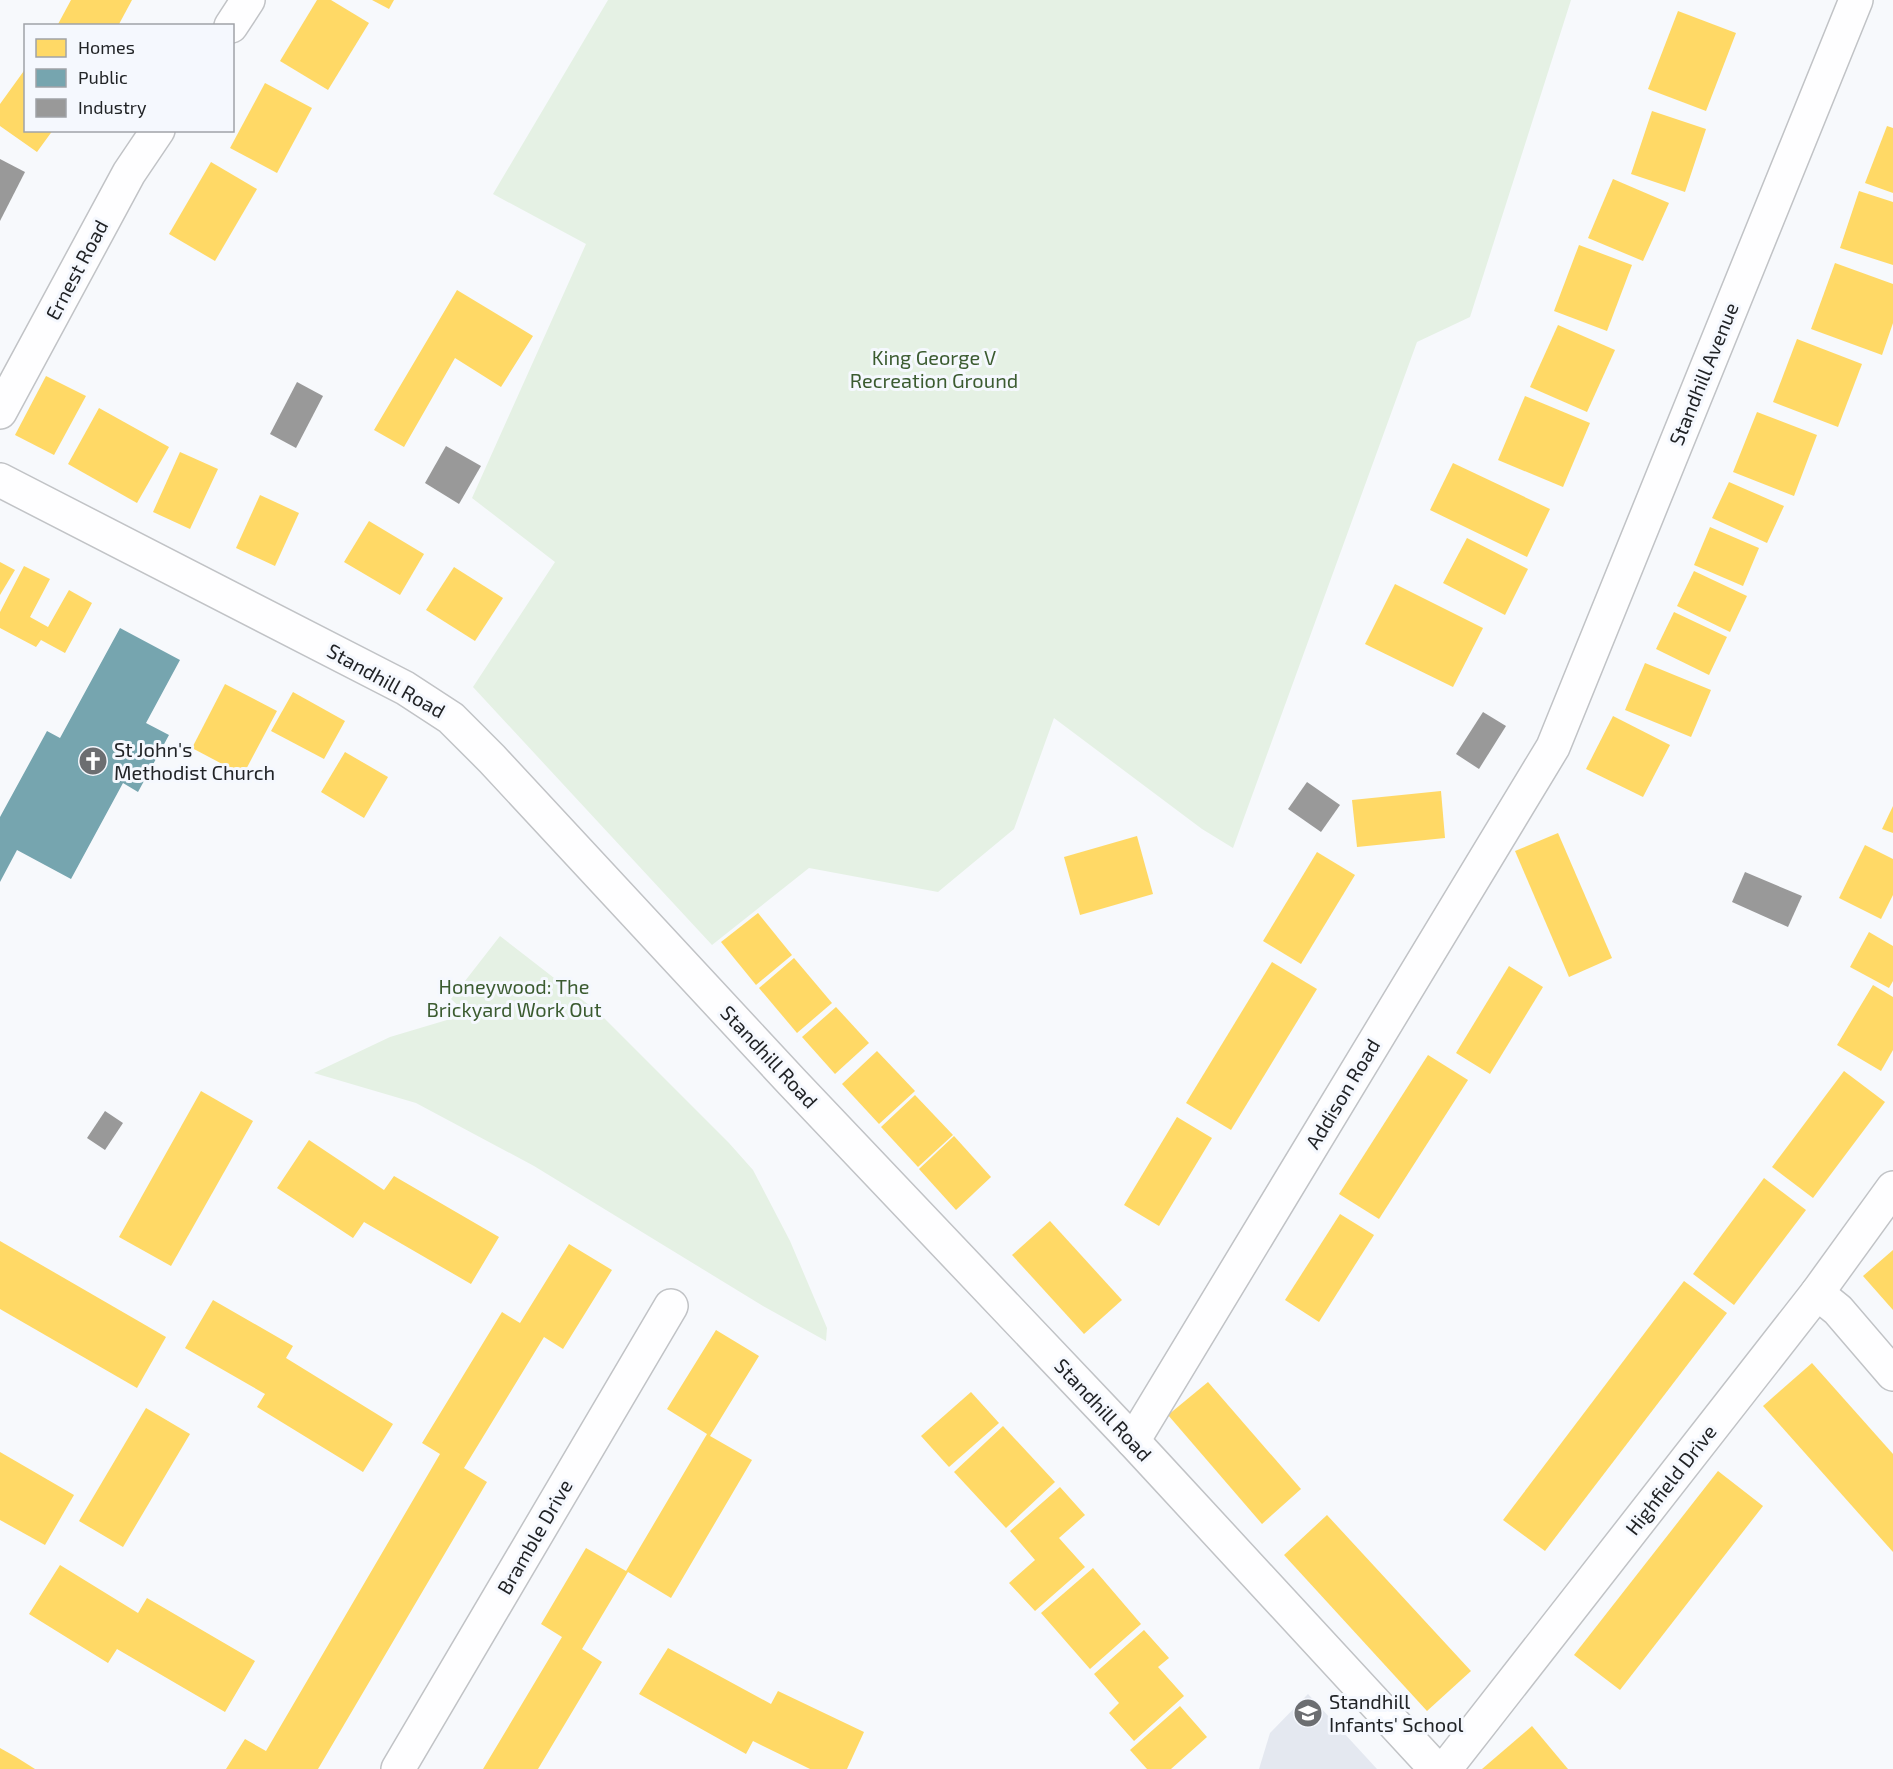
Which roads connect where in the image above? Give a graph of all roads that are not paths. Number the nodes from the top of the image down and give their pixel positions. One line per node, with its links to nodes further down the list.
1 (248, 0): 3 (street)
2 (1856, 0): 7 (street, Standhill Avenue)
3 (232, 24)
4 (157, 132): 5 (street, Ernest Road)
5 (0, 412)
6 (0, 480): 12 (street, Standhill Road)
7 (1553, 747): 12 (street, Addison Road)
8 (1893, 1188): 9 (street, Highfield Drive)
9 (1817, 1293): 11 (street); 15 (street, Highfield Drive)
10 (671, 1306): 13 (street, Bramble Drive)
11 (1893, 1374)
12 (1133, 1441): 14 (street, Standhill Road)
13 (398, 1769)
14 (1436, 1769)
15 (1445, 1769)

